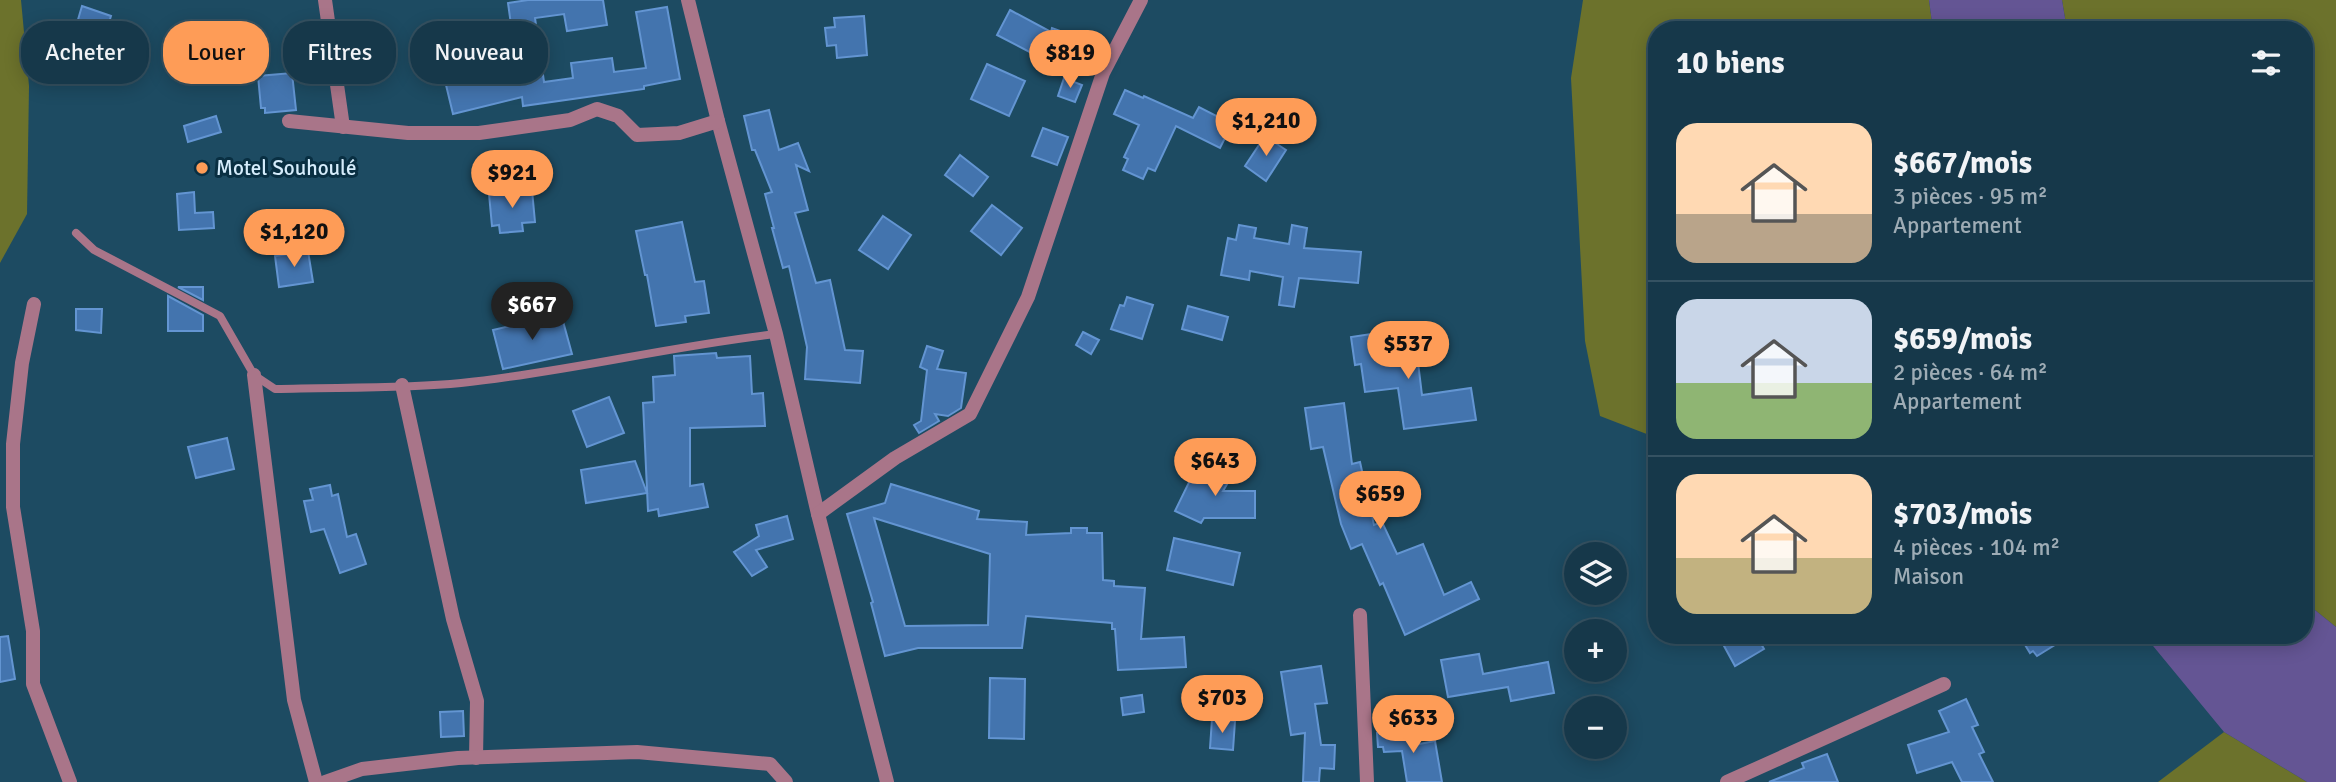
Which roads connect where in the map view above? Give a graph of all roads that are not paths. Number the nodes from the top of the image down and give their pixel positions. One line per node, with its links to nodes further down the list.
1 (325, 0): 6 (street)
2 (688, 0): 5 (street)
3 (1141, 0): 12 (street)
4 (289, 121): 6 (street)
5 (718, 121): 6 (street); 9 (street)
6 (343, 127)
7 (76, 233): 10 (lane)
8 (34, 304): 16 (street)
9 (776, 334): 11 (lane); 12 (street)
10 (254, 374): 11 (lane); 17 (street)
11 (402, 385): 15 (street)
12 (818, 514): 20 (street)
13 (1360, 615): 21 (street)
14 (1944, 684): 22 (street)
15 (476, 758): 18 (street); 19 (street)
16 (69, 782)
17 (316, 782)
18 (326, 782)
19 (786, 782)
20 (887, 782)
21 (1367, 782)
22 (1727, 782)

